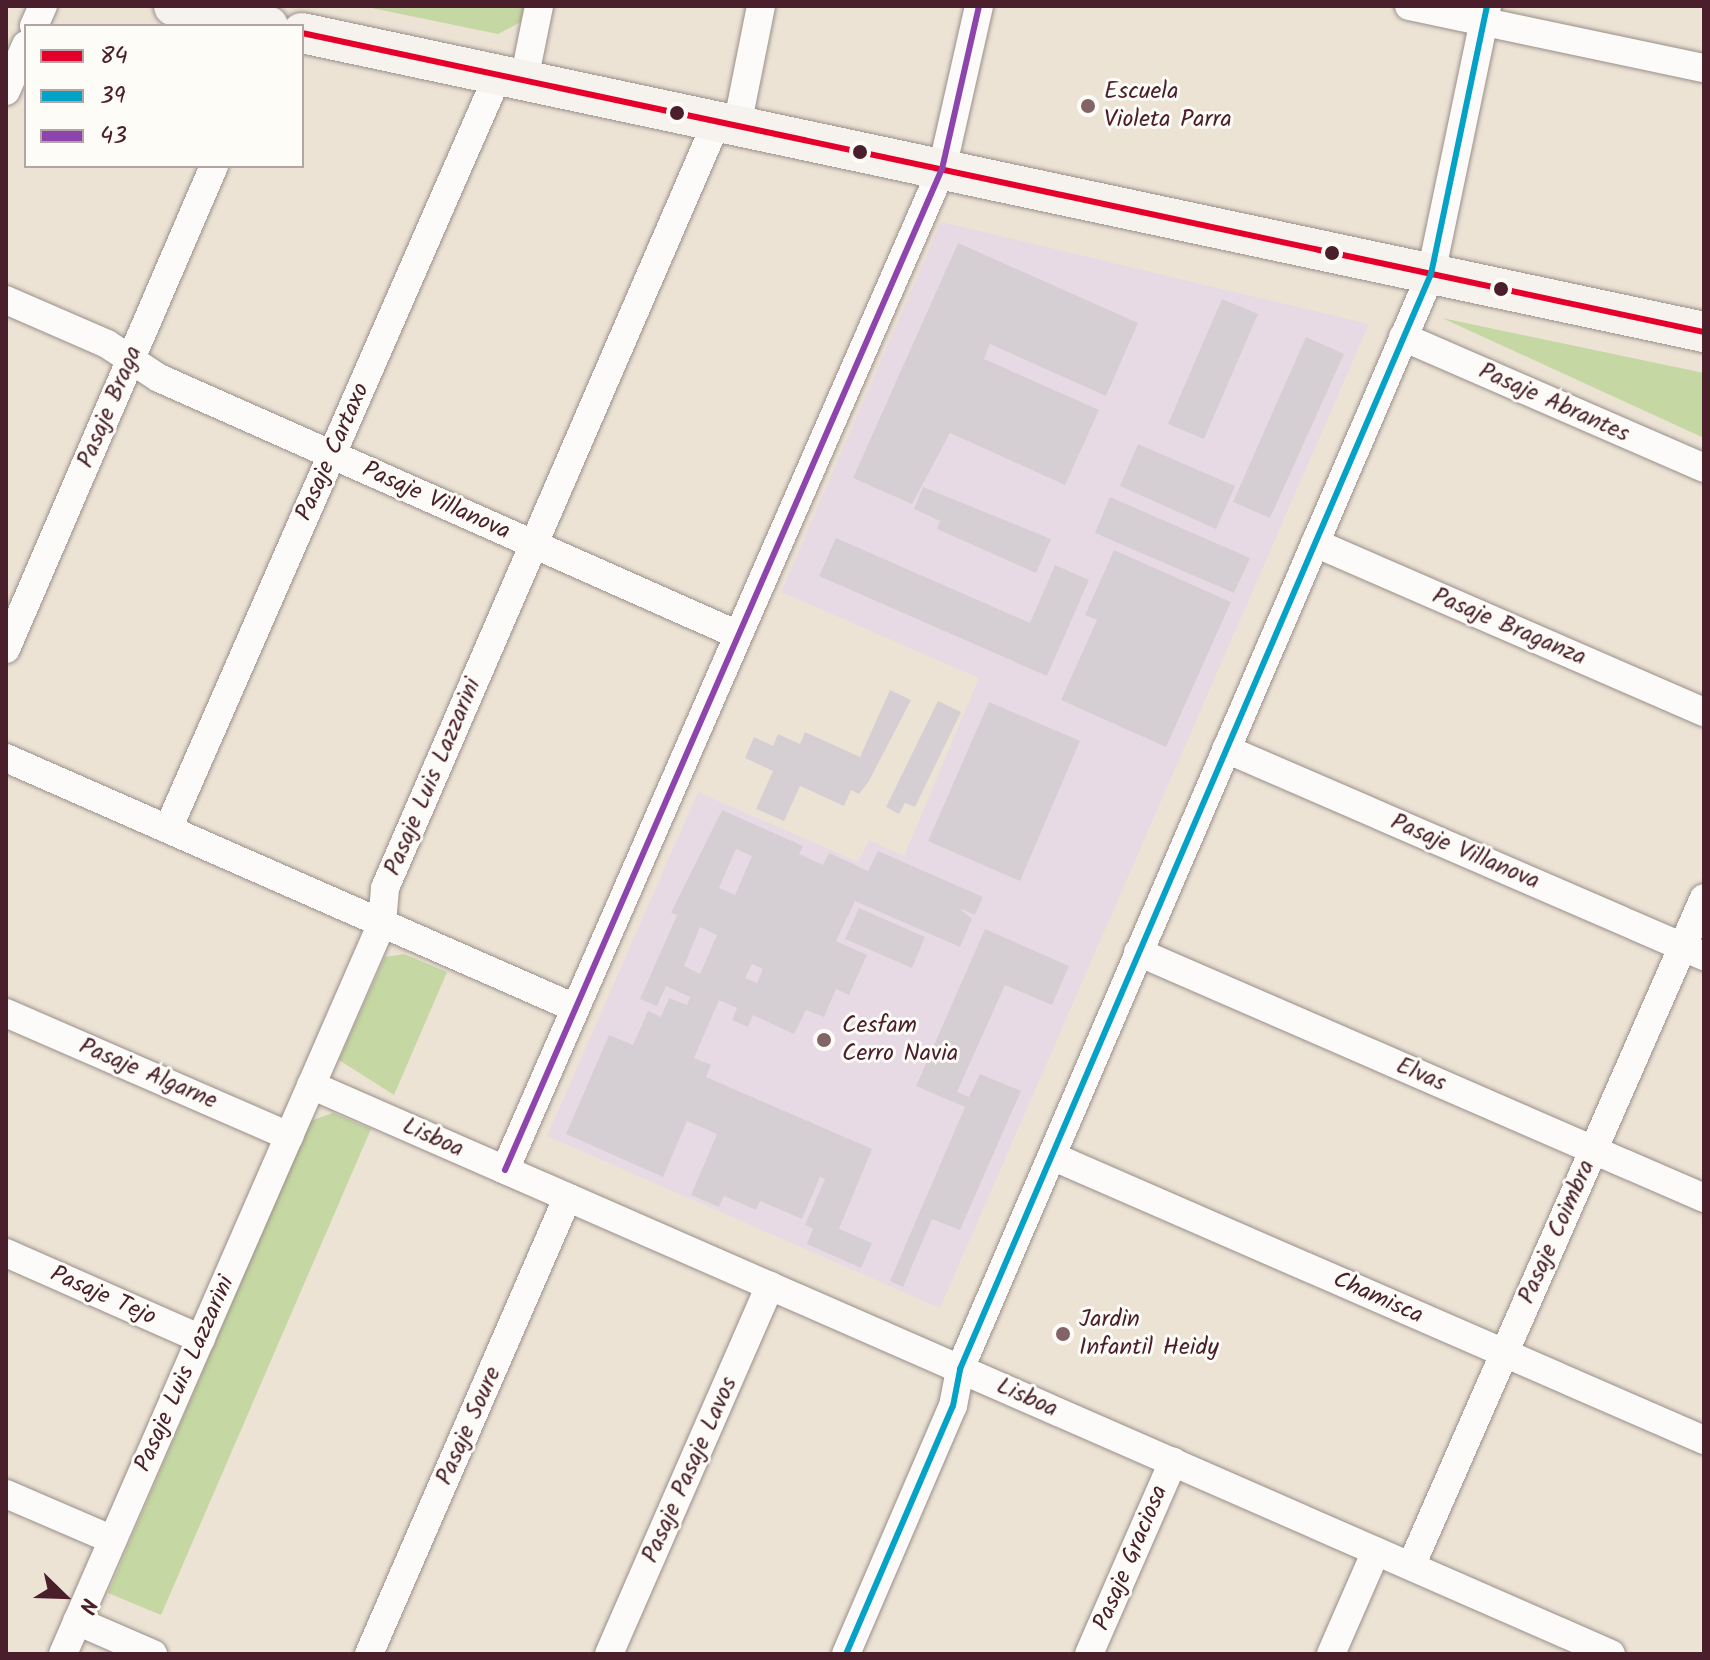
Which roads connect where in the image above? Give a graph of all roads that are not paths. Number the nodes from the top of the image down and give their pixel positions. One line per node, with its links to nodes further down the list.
1 (174, 6): 7 (main road)
2 (539, 6): 11 (street, Pasaje Cartaxo)
3 (761, 6): 13 (street, Pasaje Luis Lazzarini)
4 (979, 6): 15 (street)
5 (1409, 6): 6 (street)
6 (1485, 14): 10 (street); 16 (street)
7 (259, 24)
8 (304, 33): 11 (main road)
9 (24, 50): 12 (street)
10 (1704, 68)
11 (511, 78): 13 (main road); 21 (street, Pasaje Cartaxo)
12 (6, 91)
13 (727, 124): 15 (main road); 24 (street, Pasaje Luis Lazzarini)
14 (213, 168): 20 (street, Pasaje Braga)
15 (942, 169): 16 (main road); 25 (street)
16 (1431, 274): 18 (main road); 19 (street)
17 (6, 300): 20 (street, Pasaje Villanova)
18 (1704, 332)
19 (1403, 337): 22 (street, Pasaje Abrantes); 23 (street)
20 (131, 360): 21 (street, Pasaje Villanova); 26 (street, Pasaje Braga)
21 (332, 455): 24 (street, Pasaje Villanova); 30 (street, Pasaje Cartaxo)
22 (1704, 468)
23 (1315, 543): 27 (street, Pasaje Braganza); 28 (street)
24 (534, 545): 25 (street, Pasaje Villanova); 32 (street, Pasaje Luis Lazzarini)
25 (738, 635): 35 (street)
26 (6, 649)
27 (1704, 712)
28 (1226, 749): 33 (street); 34 (street, Pasaje Villanova)
29 (6, 758): 30 (street)
30 (168, 829): 32 (street)
31 (1704, 898): 34 (street, Pasaje Coimbra)
32 (382, 923): 35 (street); 37 (street, Pasaje Luis Lazzarini)
33 (1138, 952): 39 (street, Elvas); 40 (street)
34 (1693, 952): 39 (street, Pasaje Coimbra)
35 (575, 1008): 41 (street)
36 (6, 1013): 38 (street, Pasaje Algarne)
37 (311, 1085): 38 (street, Pasaje Luis Lazzarini); 41 (street, Lisboa)
38 (289, 1136): 46 (street, Pasaje Luis Lazzarini)
39 (1594, 1150): 43 (street, Elvas); 47 (street, Pasaje Coimbra)
40 (1052, 1156): 47 (street, Chamisca); 48 (street)
41 (505, 1170): 42 (street, Lisboa)
42 (568, 1197): 45 (street, Lisboa); 59 (street, Pasaje Soure)
43 (1704, 1198)
44 (6, 1253): 46 (street, Pasaje Tejo)
45 (770, 1286): 48 (street, Lisboa); 60 (street, Pasaje Pasaje Lavos)
46 (201, 1339): 52 (street, Pasaje Luis Lazzarini)
47 (1504, 1353): 49 (street, Chamisca); 54 (street, Pasaje Coimbra)
48 (960, 1369): 50 (street, Lisboa); 61 (street)
49 (1704, 1440)
50 (1173, 1462): 53 (street, Lisboa); 62 (street, Pasaje Graciosa)
51 (6, 1494): 52 (street)
52 (113, 1540): 55 (street, Pasaje Luis Lazzarini)
53 (1376, 1551): 54 (street, Lisboa); 63 (street)
54 (1411, 1566): 56 (street, Lisboa)
55 (77, 1621): 57 (street, Pasaje Luis Lazzarini); 58 (street)
56 (1570, 1646): 64 (street, Lisboa)
57 (63, 1654)
58 (153, 1654)
59 (369, 1654)
60 (609, 1654)
61 (846, 1654)
62 (1089, 1654)
63 (1331, 1654)
64 (1611, 1654)

